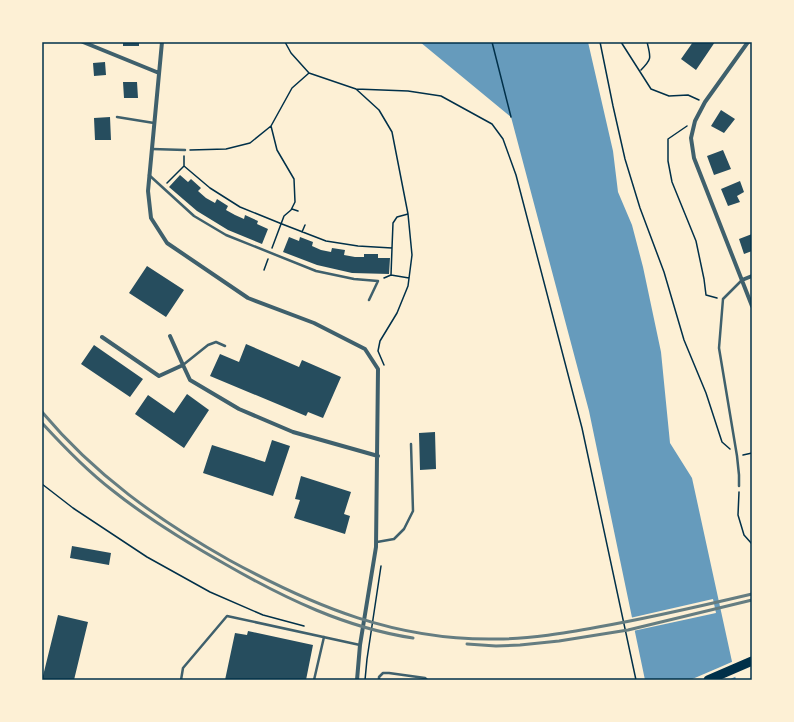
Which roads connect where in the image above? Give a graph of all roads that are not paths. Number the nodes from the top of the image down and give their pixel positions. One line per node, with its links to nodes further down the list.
1 (83, 42): 4 (street)
2 (162, 42): 4 (street)
3 (748, 42): 11 (street)
4 (158, 73): 6 (street)
5 (117, 117): 6 (lane)
6 (154, 123): 7 (street)
7 (152, 149): 8 (lane); 9 (street)
8 (184, 150)
9 (149, 175): 12 (lane); 19 (street)
10 (752, 276): 11 (street)
11 (742, 280): 13 (street); 20 (lane)
12 (369, 300)
13 (752, 306)
14 (170, 336): 17 (street)
15 (102, 337): 17 (street)
16 (225, 346): 17 (lane)
17 (183, 365): 19 (street)
18 (411, 444): 21 (lane)
19 (378, 456): 21 (street)
20 (739, 486)
21 (377, 542): 23 (street)
22 (324, 637): 23 (lane); 25 (lane); 26 (lane)
23 (360, 645): 27 (street)
24 (752, 661): 30 (highway)
25 (181, 680)
26 (314, 680)
27 (357, 680)
28 (379, 680): 29 (lane)
29 (427, 680)
30 (708, 680)

